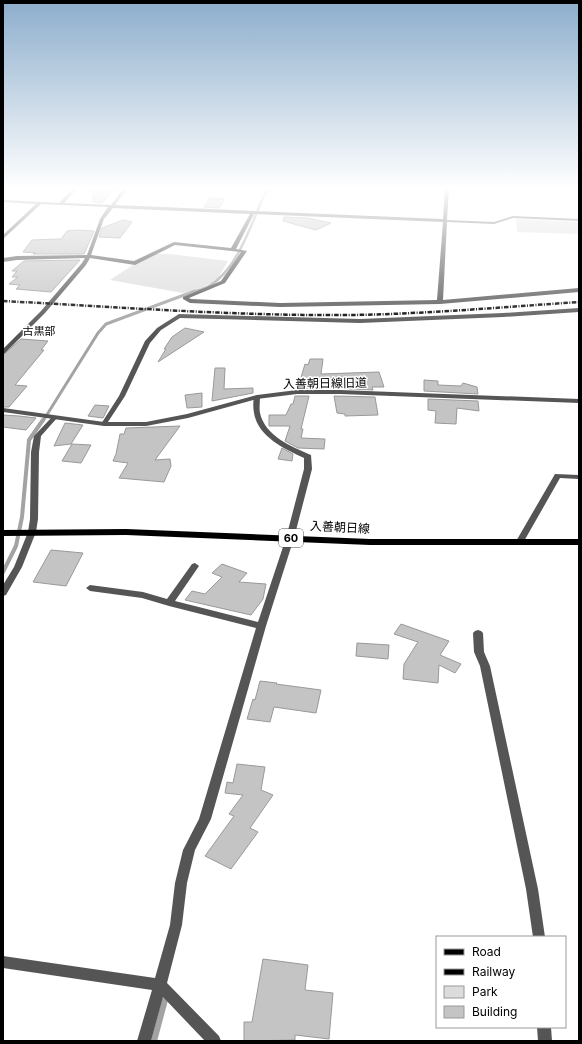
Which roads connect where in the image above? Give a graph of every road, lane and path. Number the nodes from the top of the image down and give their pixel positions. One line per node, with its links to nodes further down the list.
1 (95, 238): 5 (street)
2 (238, 238): 4 (street)
3 (443, 238): 8 (street)
4 (232, 249): 5 (street); 8 (street)
5 (88, 256): 6 (street); 10 (street)
6 (3, 260)
7 (579, 290): 8 (street)
8 (440, 302)
9 (579, 310): 15 (street)
10 (3, 352)
11 (257, 397): 12 (street, 入善朝日線旧道); 15 (street, 入善朝日線旧道); 19 (street)
12 (579, 401)
13 (3, 410): 14 (street, 入善朝日線旧道)
14 (54, 418): 15 (street, 入善朝日線旧道); 17 (street)
15 (104, 424)
16 (579, 477): 21 (street)
17 (32, 532): 18 (main road, 入善朝日線 / 60); 19 (main road, 入善朝日線 / 60); 24 (street)
18 (3, 533)
19 (290, 538): 21 (main road, 入善朝日線 / 60); 26 (street)
20 (579, 542): 21 (main road, 入善朝日線 / 60)
21 (519, 543)
22 (195, 566): 25 (street)
23 (90, 588): 25 (street)
24 (3, 593)
25 (169, 603): 26 (street)
26 (261, 626): 30 (street)
27 (478, 633): 28 (street)
28 (540, 936)
29 (3, 962): 30 (street)
30 (160, 985): 32 (street); 33 (street)
31 (544, 1028): 34 (street)
32 (144, 1041)
33 (214, 1041)
34 (545, 1041)

